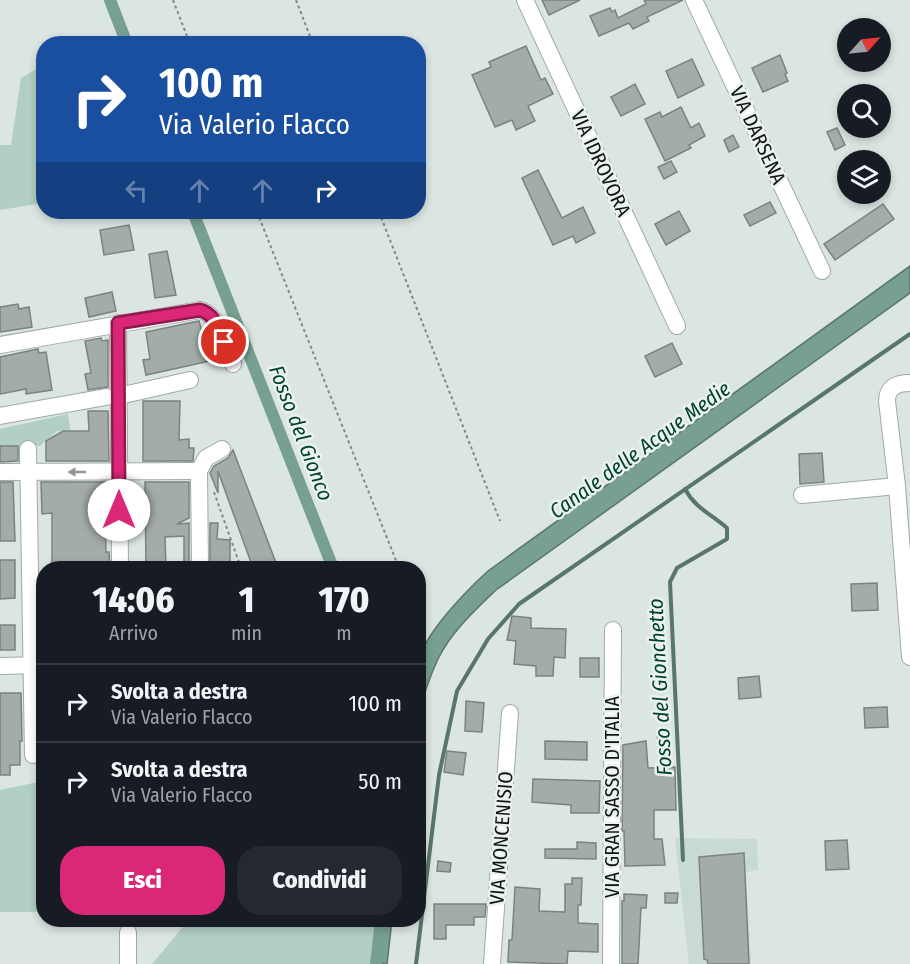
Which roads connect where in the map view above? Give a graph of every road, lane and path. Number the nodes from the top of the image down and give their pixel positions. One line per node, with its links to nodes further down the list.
1 (173, 0): 5 (path)
2 (296, 0): 6 (path)
3 (525, 0): 11 (street, VIA IDROVORA)
4 (694, 0): 9 (street, VIA DARSENA)
5 (187, 36)
6 (311, 36)
7 (260, 219): 31 (path)
8 (382, 219): 27 (path)
9 (822, 271)
10 (118, 323): 12 (street); 13 (street); 16 (street)
11 (677, 326)
12 (0, 345)
13 (233, 364)
14 (190, 380): 16 (street)
15 (910, 383): 24 (street)
16 (112, 397): 17 (street); 20 (street)
17 (0, 416)
18 (28, 449): 23 (street)
19 (222, 449): 21 (street)
20 (119, 471): 21 (street); 23 (street, one-way to 23); 28 (street)
21 (199, 471): 29 (street)
22 (0, 472): 23 (street)
23 (28, 472): 32 (street)
24 (897, 486): 26 (street); 34 (street)
25 (214, 493): 30 (path)
26 (802, 495)
27 (500, 521)
28 (120, 561)
29 (200, 561)
30 (238, 561)
31 (396, 561)
32 (36, 627)
33 (613, 630): 43 (street, VIA GRAN SASSO D'ITALIA)
34 (910, 657)
35 (0, 666): 36 (street)
36 (36, 666)
37 (36, 702): 39 (street)
38 (510, 713): 42 (street, VIA MONCENISIO)
39 (33, 755)
40 (129, 933): 41 (street)
41 (128, 964)
42 (492, 964)
43 (611, 964)

